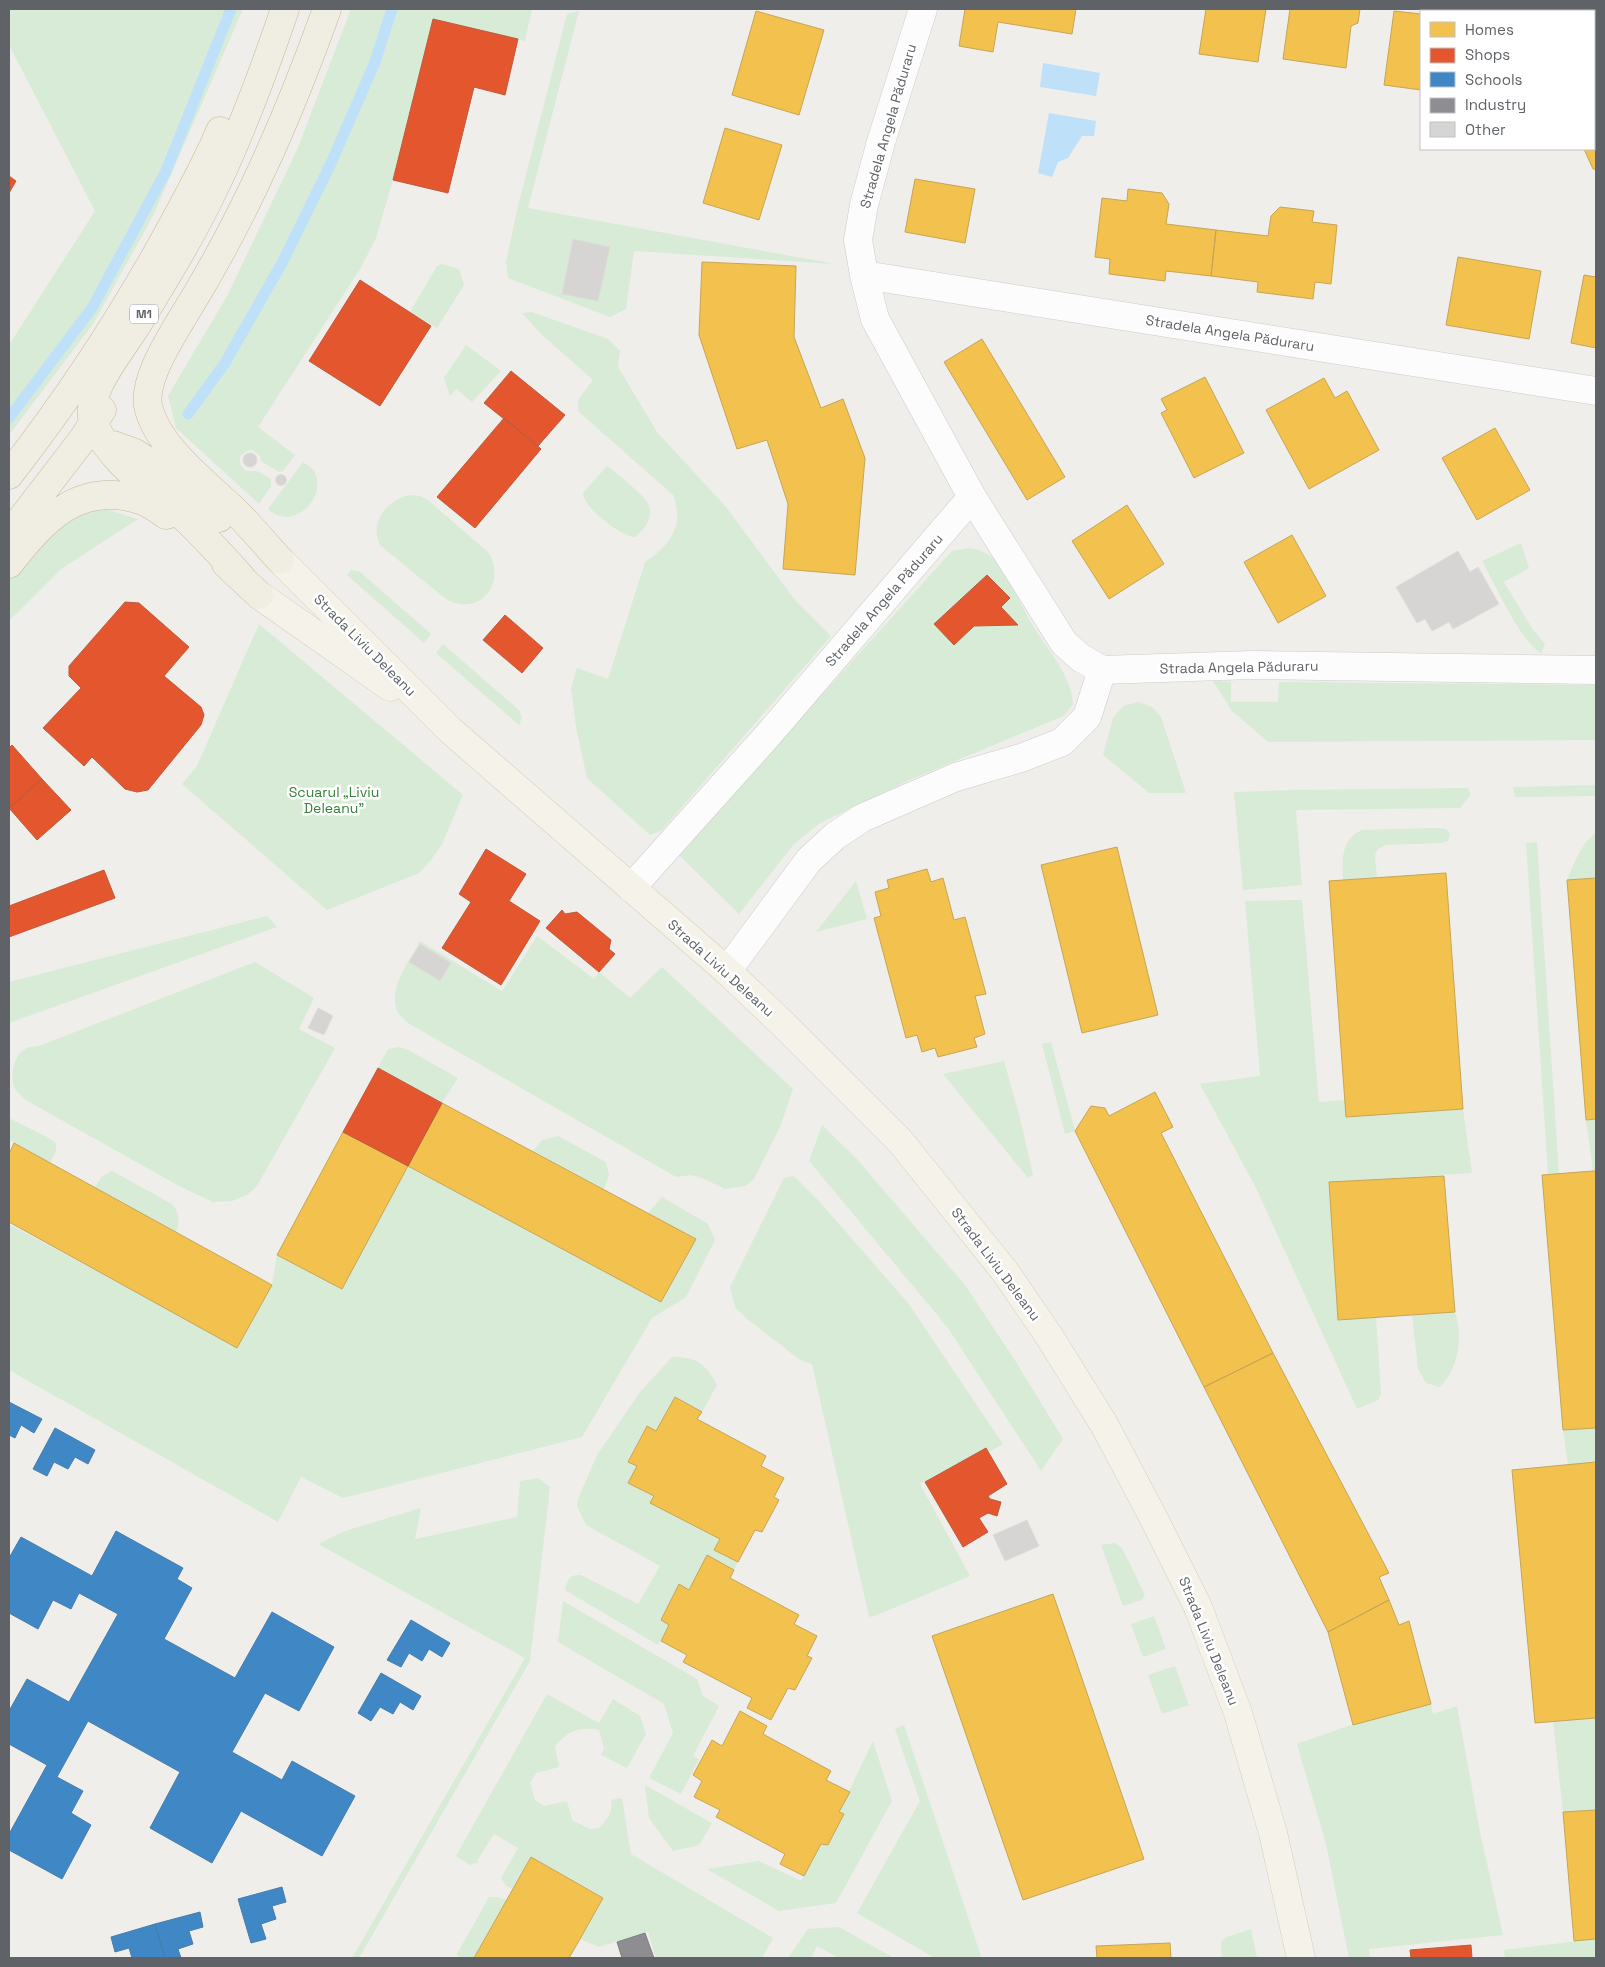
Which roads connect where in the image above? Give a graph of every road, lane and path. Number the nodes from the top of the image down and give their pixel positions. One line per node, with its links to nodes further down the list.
1 (267, 9): 9 (highway, M1)
2 (285, 9): 8 (highway, M1)
3 (308, 9): 8 (highway, M1)
4 (327, 9): 13 (highway, M1)
5 (923, 9): 6 (street, Stradela Angela Păduraru)
6 (864, 275): 7 (street, Stradela Angela Păduraru); 10 (street, Stradela Angela Păduraru)
7 (1596, 391)
8 (95, 433): 11 (highway); 12 (highway, M1); 13 (highway); 15 (highway)
9 (9, 475)
10 (972, 497): 16 (street); 19 (street, Stradela Angela Păduraru)
11 (9, 505)
12 (9, 535)
13 (280, 560): 18 (main road, Strada Liviu Deleanu)
14 (9, 564): 15 (highway)
15 (250, 586): 18 (main road, Strada Liviu Deleanu)
16 (1102, 670): 17 (street, Strada Angela Păduraru); 20 (street)
17 (1596, 670)
18 (450, 730): 19 (main road, Strada Liviu Deleanu)
19 (631, 888): 20 (main road, Strada Liviu Deleanu)
20 (727, 971): 21 (main road, Strada Liviu Deleanu)
21 (1301, 1958)

